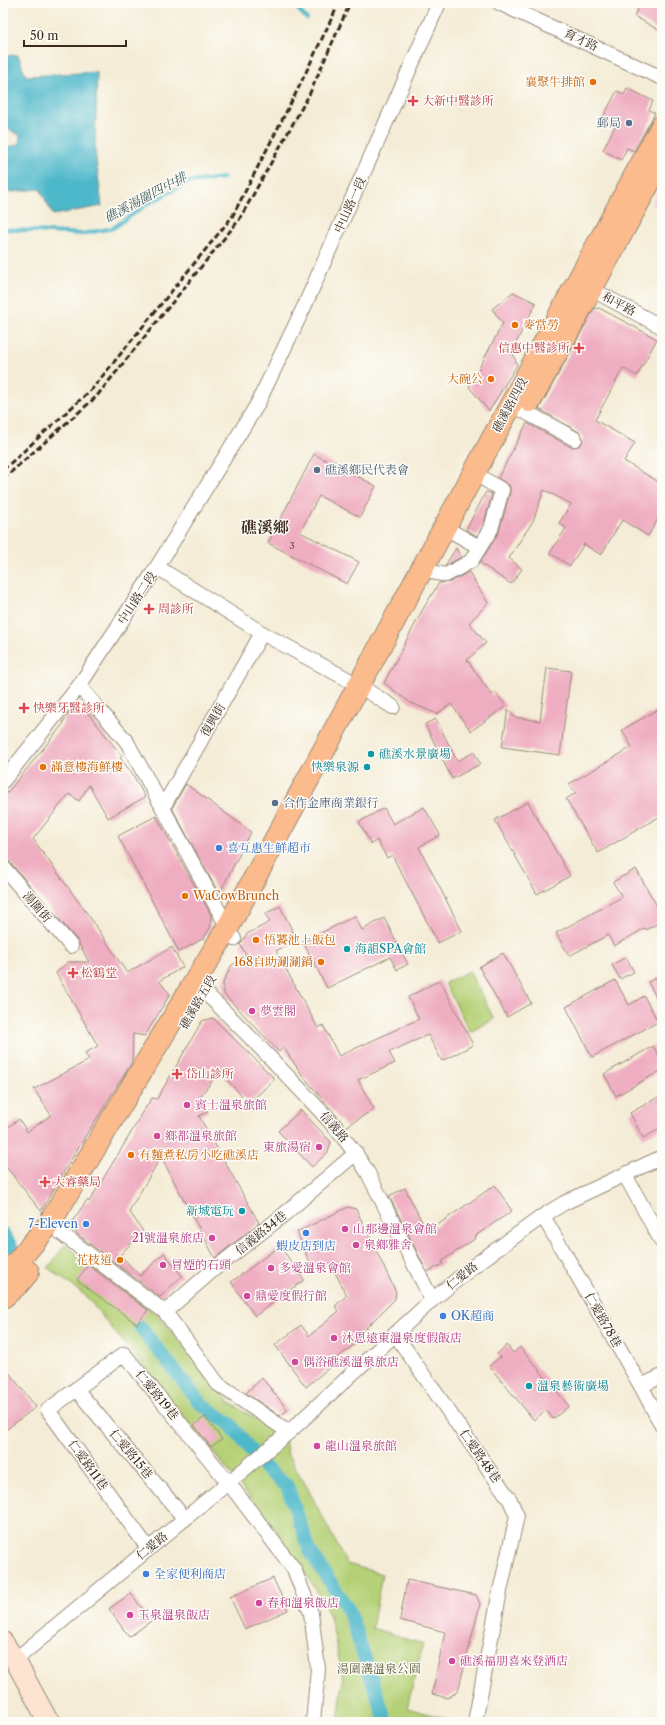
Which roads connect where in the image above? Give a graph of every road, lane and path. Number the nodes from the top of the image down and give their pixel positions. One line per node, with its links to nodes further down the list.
1 (439, 3): 8 (street, 中山路一段)
2 (499, 3): 3 (street, 育才路)
3 (662, 78)
4 (662, 126): 6 (main road, 礁溪路四段)
5 (662, 160): 6 (main road, 礁溪路四段)
6 (583, 287): 7 (street, 和平路); 9 (main road, 礁溪路四段)
7 (662, 327)
8 (257, 405): 14 (street, 中山路二段)
9 (518, 408): 10 (street); 11 (main road, 礁溪路四段)
10 (575, 439)
11 (480, 477): 12 (main road, 礁溪路四段); 13 (street)
12 (451, 531): 13 (street); 15 (main road, 礁溪路四段)
13 (480, 547): 15 (street)
14 (158, 567): 16 (street); 17 (street, 中山路二段)
15 (429, 570): 18 (main road, 礁溪路四段)
16 (262, 633): 18 (street); 21 (street, 復興街)
17 (79, 686): 20 (street, 中山路二段); 21 (street)
18 (364, 688): 19 (street); 23 (main road, 礁溪路五段)
19 (393, 707)
20 (3, 781)
21 (163, 807): 23 (street)
22 (3, 867): 24 (street, 湯圍街)
23 (231, 933): 25 (main road, 礁溪路五段)
24 (71, 946)
25 (199, 988): 26 (street, 信義路); 30 (main road, 礁溪路五段); 32 (main road, 礁溪路五段)
26 (356, 1153): 34 (street, 信義路); 35 (street, 信義路34巷)
27 (662, 1157): 28 (street, 仁愛路)
28 (625, 1175): 29 (street, 仁愛路); 31 (street)
29 (543, 1216): 34 (street, 仁愛路); 38 (street, 仁愛路78巷)
30 (61, 1233): 33 (main road, 礁溪路五段); 35 (street)
31 (662, 1242)
32 (3, 1279)
33 (3, 1297)
34 (432, 1300): 36 (street, 仁愛路)
35 (165, 1312): 41 (street)
36 (395, 1334): 41 (street, 仁愛路); 49 (street, 仁愛路48巷)
37 (662, 1376): 38 (street)
38 (641, 1386): 40 (street, 仁愛路78巷)
39 (76, 1390): 42 (street, 仁愛路19巷); 43 (street, 仁愛路15巷); 44 (street, 仁愛路11巷)
40 (662, 1426)
41 (289, 1432): 42 (street, 仁愛路)
42 (228, 1482): 43 (street, 仁愛路); 48 (street)
43 (185, 1519): 44 (street, 仁愛路)
44 (148, 1548): 46 (street, 仁愛路)
45 (3, 1642): 46 (street)
46 (15, 1660): 47 (street)
47 (48, 1722)
48 (313, 1722)
49 (475, 1722)

